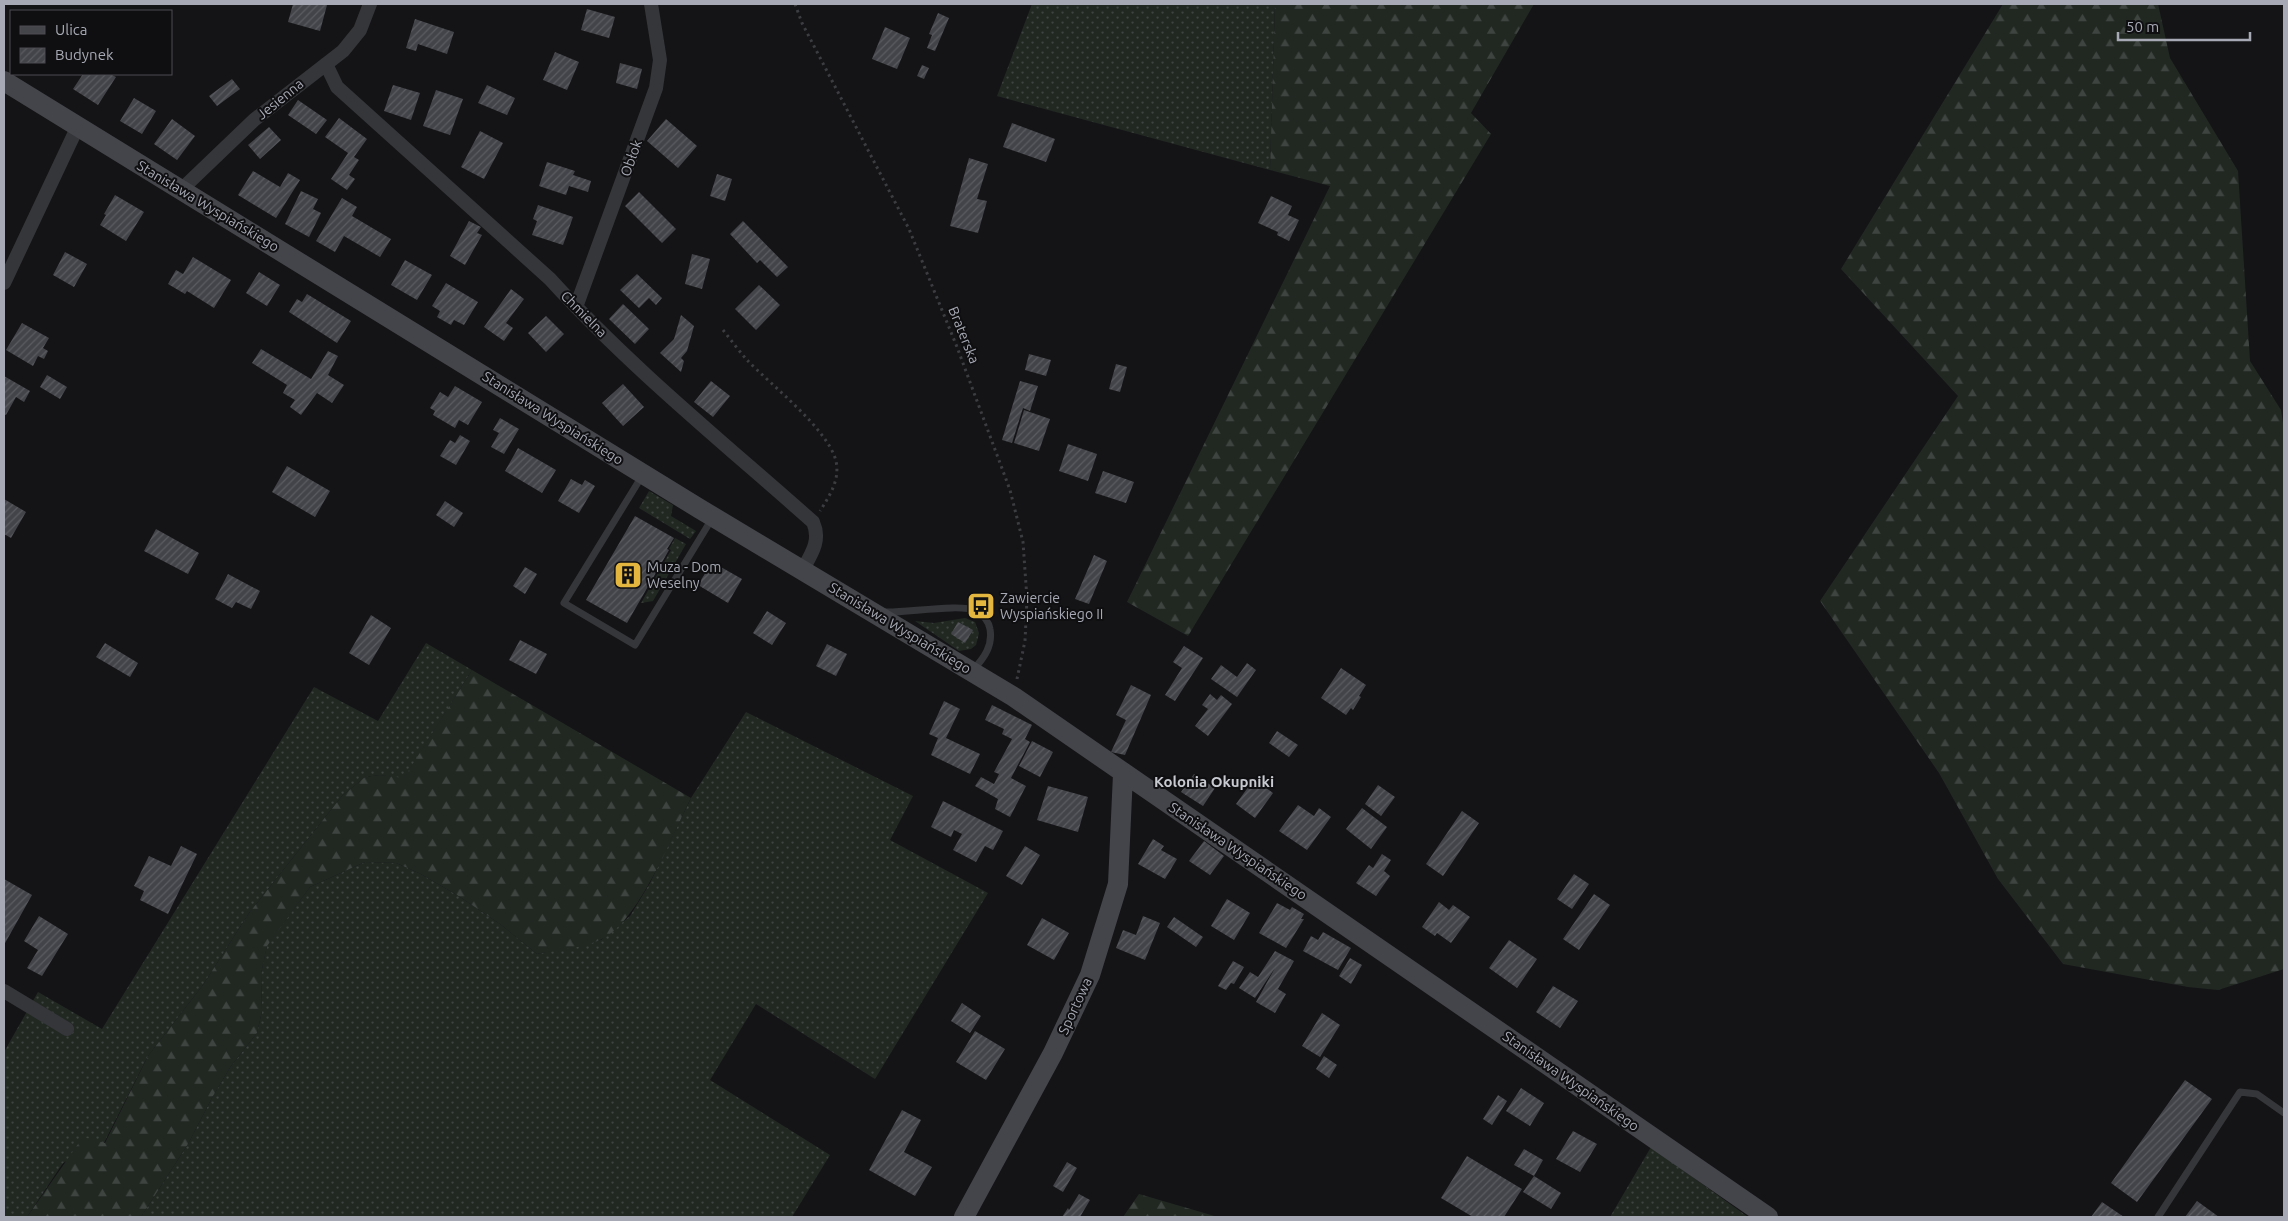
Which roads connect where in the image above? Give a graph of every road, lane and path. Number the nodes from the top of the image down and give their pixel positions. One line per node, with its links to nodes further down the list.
1 (370, 4): 4 (street, Jesienna)
2 (651, 4): 9 (street, Obłok)
3 (795, 4): 17 (path, Braterska)
4 (326, 64): 7 (street, Jesienna); 9 (street, Chmielna)
5 (4, 81): 6 (street, Stanisława Wyspiańskiego)
6 (78, 126): 7 (street, Stanisława Wyspiańskiego); 8 (street)
7 (182, 189): 11 (street, Stanisława Wyspiańskiego)
8 (4, 283)
9 (576, 307): 13 (street, Chmielna)
10 (723, 330): 13 (path)
11 (644, 474): 12 (street, Stanisława Wyspiańskiego); 12 (lane)
12 (713, 517): 14 (street, Stanisława Wyspiańskiego)
13 (814, 522): 14 (street)
14 (803, 569): 15 (street, Stanisława Wyspiańskiego)
15 (874, 612): 16 (street, Stanisława Wyspiańskiego); 16 (lane)
16 (972, 671): 17 (street, Stanisława Wyspiańskiego)
17 (1014, 697): 18 (street, Stanisława Wyspiańskiego)
18 (1124, 774): 22 (street, Sportowa); 23 (street, Stanisława Wyspiańskiego)
19 (4, 991): 20 (street)
20 (67, 1029)
21 (2284, 1113): 24 (lane)
22 (964, 1217)
23 (1768, 1217)
24 (2158, 1217)

